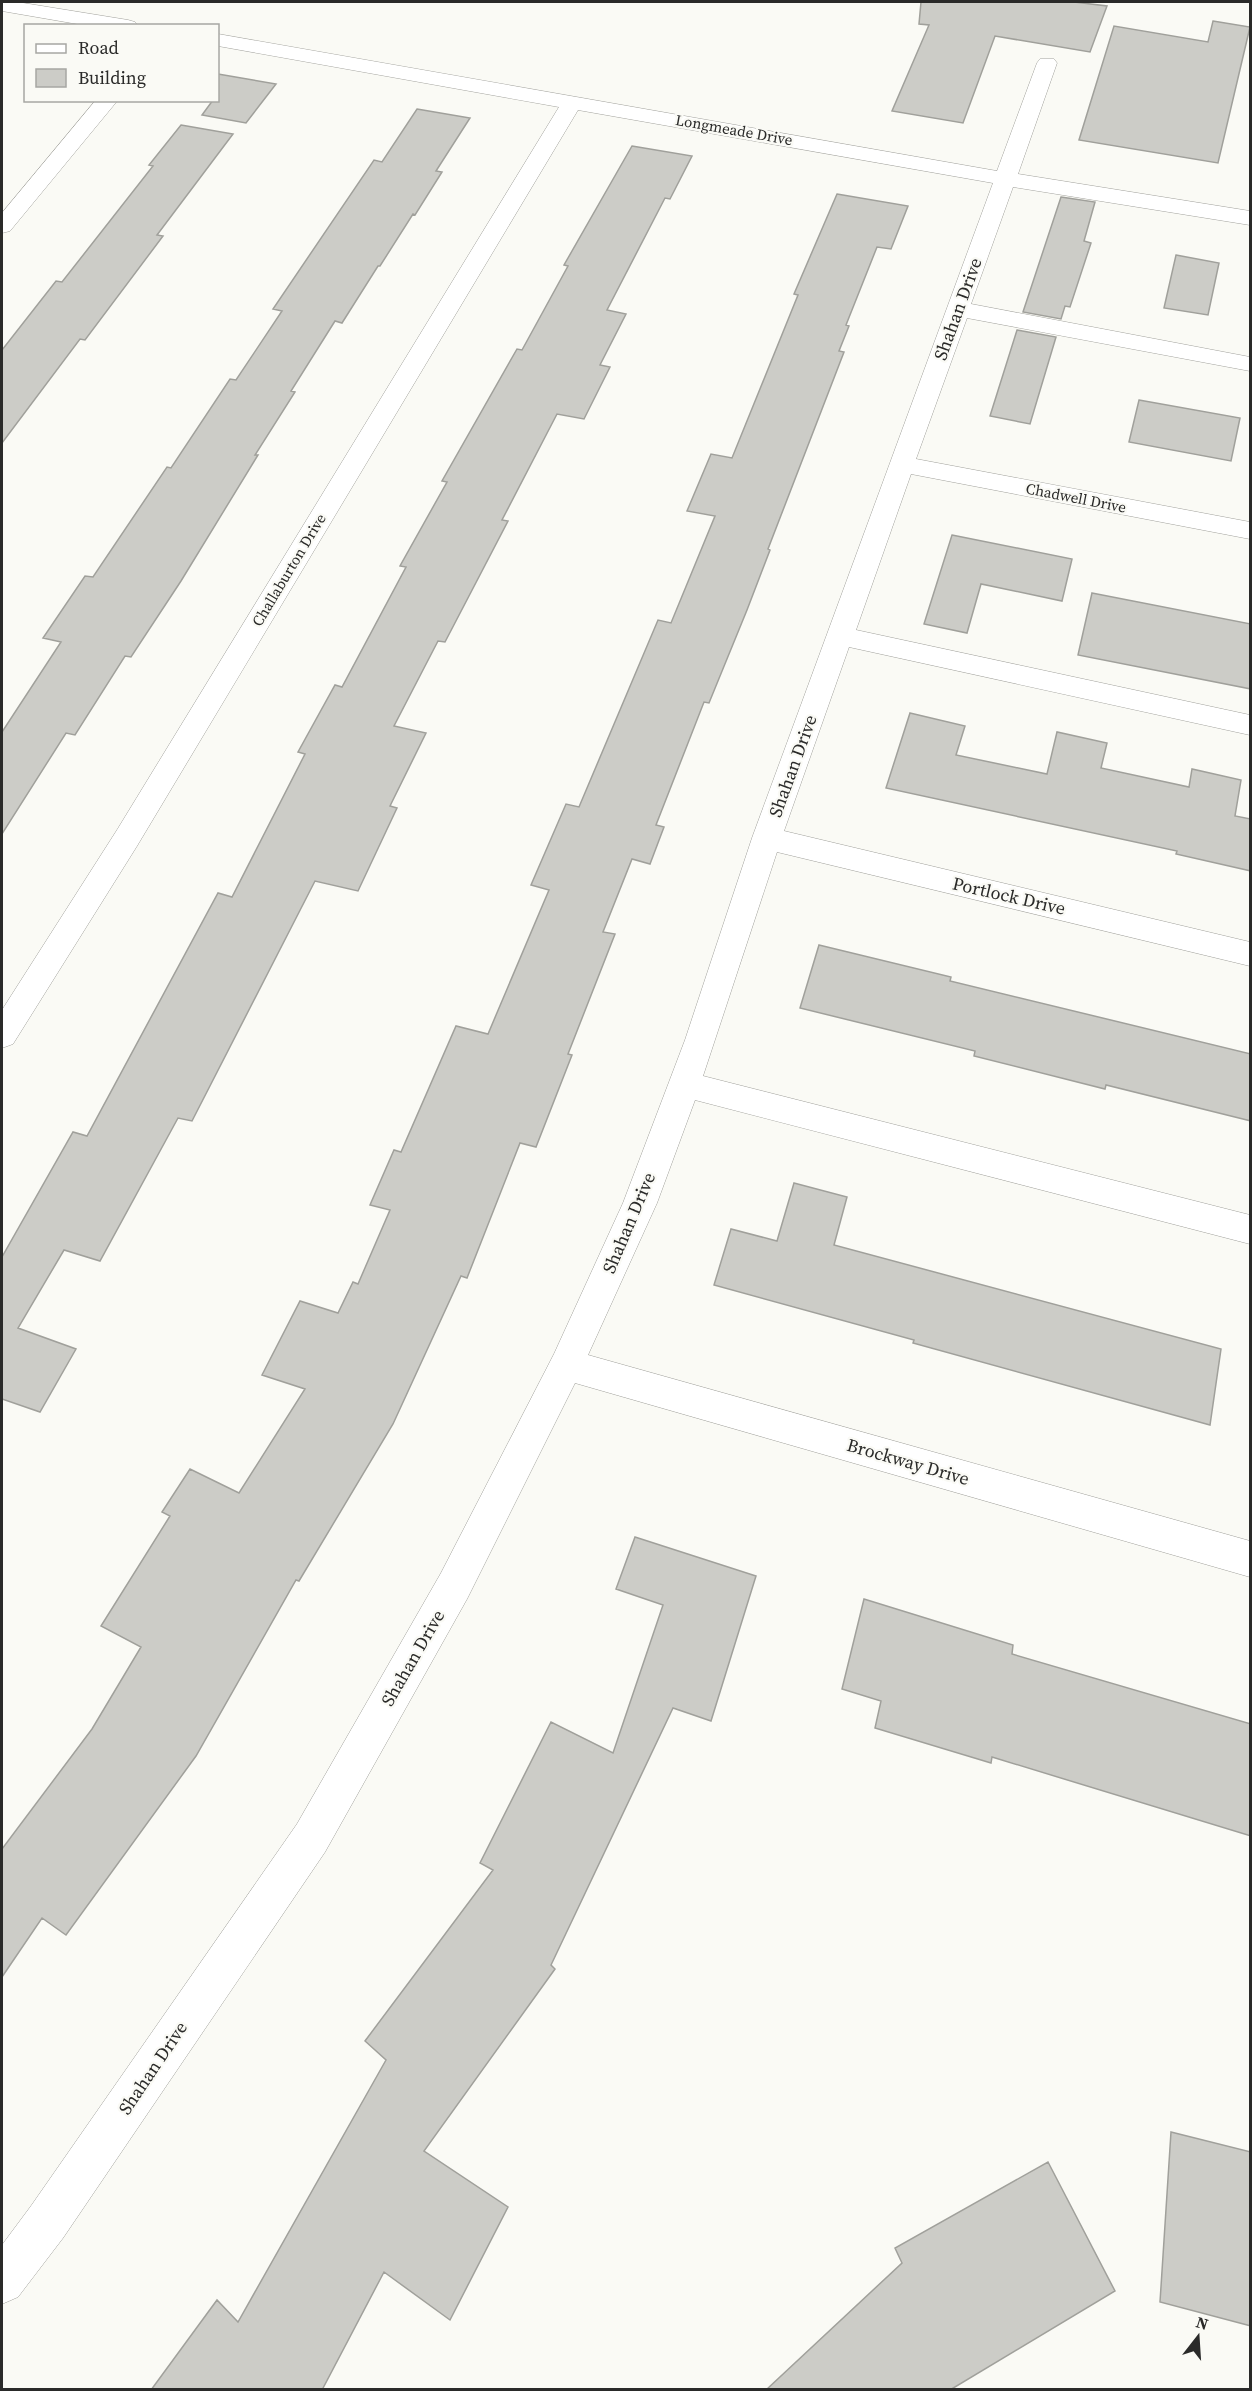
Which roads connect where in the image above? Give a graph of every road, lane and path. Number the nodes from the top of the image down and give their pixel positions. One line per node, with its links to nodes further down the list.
1 (2, 4): 2 (street)
2 (117, 24)
3 (219, 40): 5 (street, Longmeade Drive)
4 (1047, 63): 7 (street, Shahan Drive)
5 (573, 101): 7 (street, Longmeade Drive); 18 (street, Challaburton Drive)
6 (106, 102): 9 (street)
7 (1005, 179): 8 (street, Longmeade Drive); 10 (street, Shahan Drive)
8 (1251, 218)
9 (2, 226)
10 (958, 309): 11 (street); 12 (street, Shahan Drive)
11 (1251, 364)
12 (902, 464): 13 (street, Chadwell Drive); 14 (street, Shahan Drive)
13 (1251, 531)
14 (840, 636): 15 (street); 16 (street, Shahan Drive)
15 (1251, 725)
16 (767, 838): 17 (street, Portlock Drive); 19 (street, Shahan Drive)
17 (1251, 954)
18 (2, 1035)
19 (684, 1084): 20 (street); 21 (street, Shahan Drive)
20 (1251, 1230)
21 (566, 1365): 22 (street, Brockway Drive); 23 (street, Shahan Drive)
22 (1251, 1559)
23 (2, 2281)

